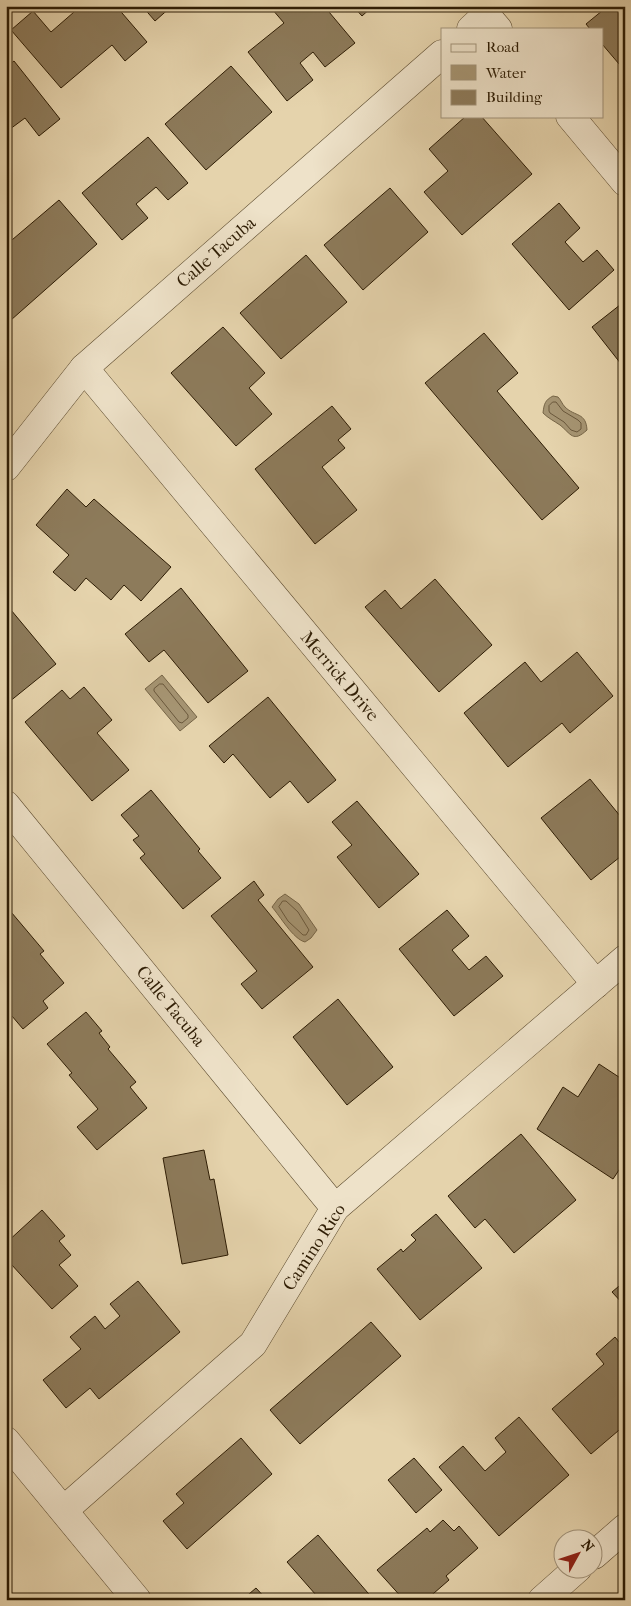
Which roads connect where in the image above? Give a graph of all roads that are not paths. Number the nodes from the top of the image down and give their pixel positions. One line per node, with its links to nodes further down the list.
1 (441, 55): 4 (street, Calle Tacuba)
2 (572, 118): 3 (street)
3 (625, 182)
4 (84, 368): 5 (street, Calle Tacuba); 8 (street, Merrick Drive)
5 (6, 467)
6 (6, 805): 9 (street, Calle Tacuba)
7 (625, 959): 8 (street, Camino Rico)
8 (596, 984): 9 (street, Camino Rico)
9 (335, 1208): 11 (street, Camino Rico)
10 (6, 1441): 11 (street)
11 (64, 1510): 15 (street)
12 (625, 1528): 13 (street)
13 (604, 1546)
14 (567, 1578): 16 (street)
15 (137, 1600)
16 (542, 1600)

